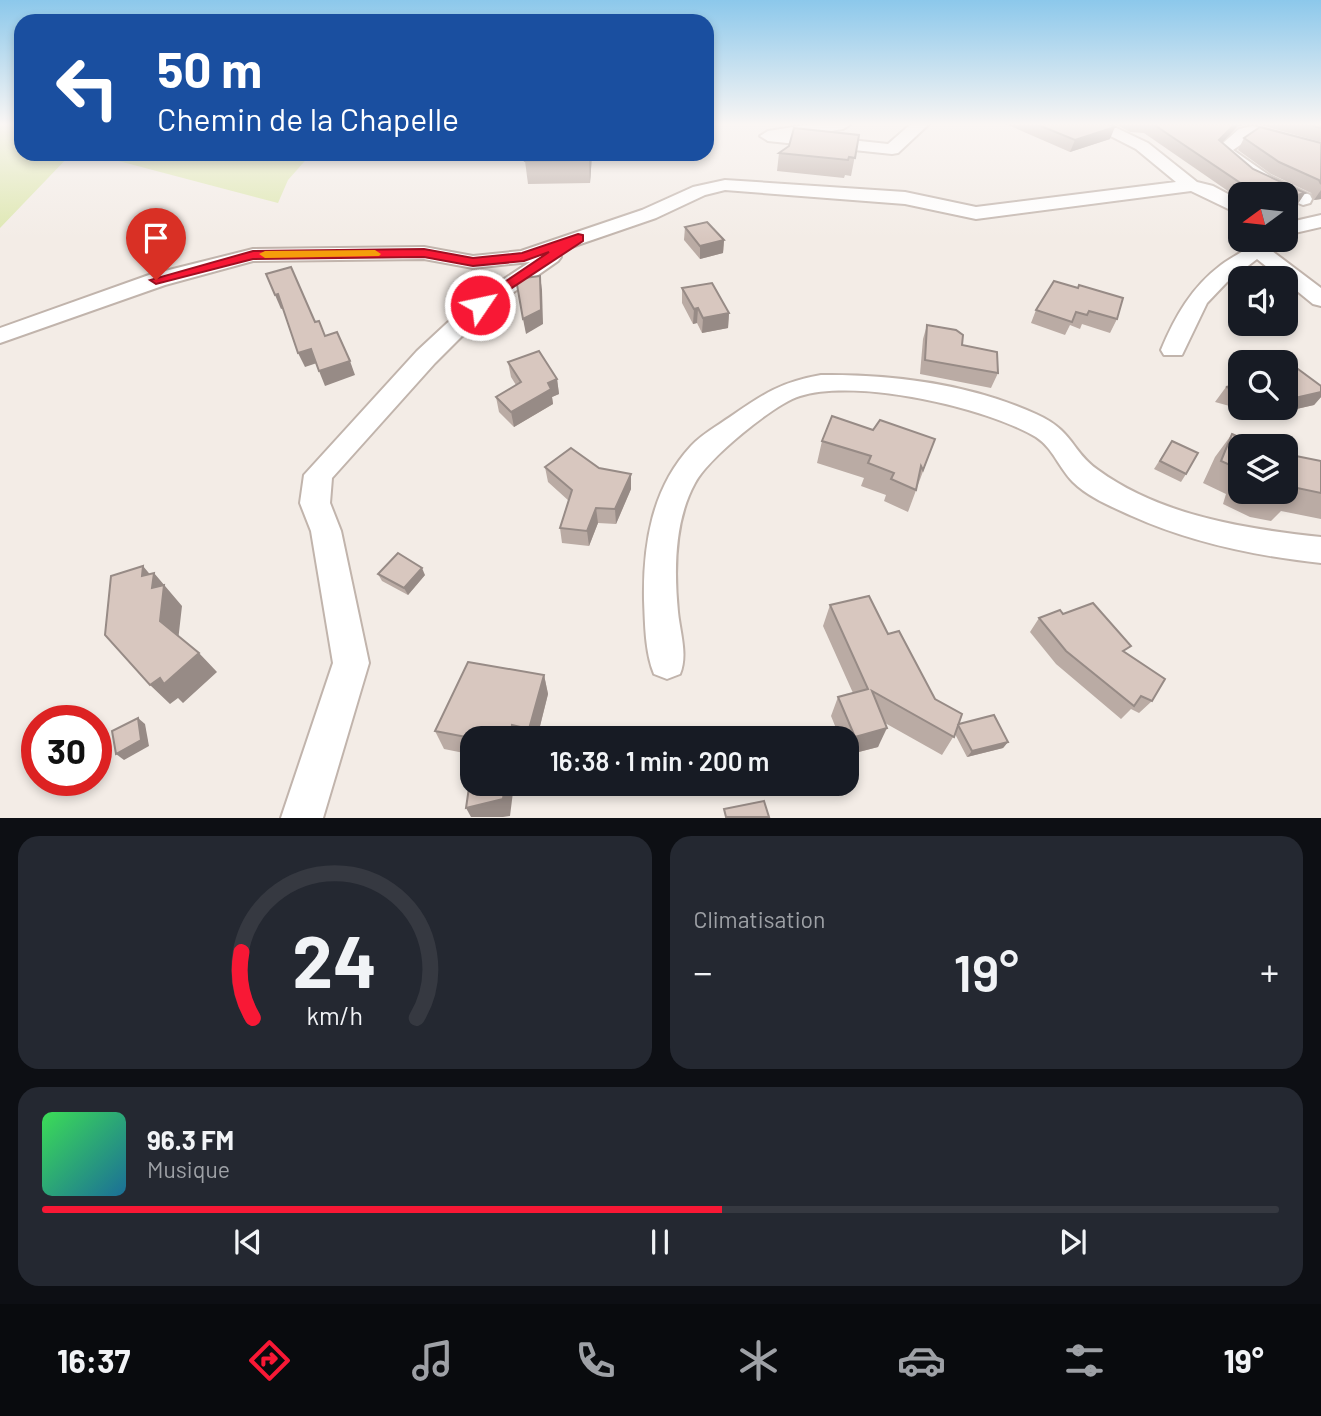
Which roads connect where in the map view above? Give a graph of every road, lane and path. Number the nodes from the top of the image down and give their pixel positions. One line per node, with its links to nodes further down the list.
1 (1162, 162): 3 (street)
2 (1240, 162): 4 (street)
3 (1191, 186): 5 (street); 8 (street)
4 (1303, 199)
5 (1228, 202)
6 (1321, 221): 7 (street)
7 (1298, 226)
8 (578, 238): 12 (street); 16 (street)
9 (1253, 252): 13 (street)
10 (1271, 252): 11 (street)
11 (1321, 299)
12 (0, 336)
13 (1173, 349)
14 (1321, 550): 15 (street)
15 (667, 662)
16 (302, 817)

